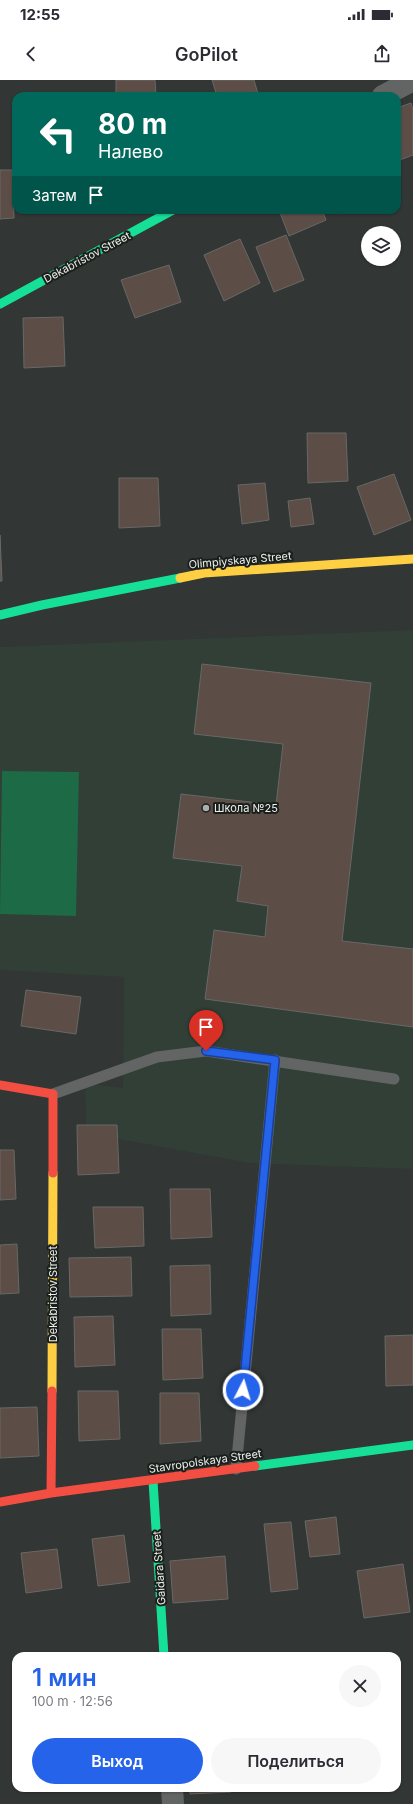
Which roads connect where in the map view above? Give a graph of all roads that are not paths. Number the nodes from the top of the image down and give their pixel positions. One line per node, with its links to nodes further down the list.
1 (413, 80): 2 (street)
2 (390, 92)
3 (166, 214): 4 (street, Dekabristov Street)
4 (0, 304)
5 (413, 559): 6 (street, Olimpiyskaya Street)
6 (0, 615)
7 (275, 1060): 8 (lane); 10 (lane); 12 (lane)
8 (394, 1079)
9 (0, 1086): 10 (street)
10 (54, 1094): 14 (street, Dekabristov Street)
11 (413, 1445): 12 (street, Stavropolskaya Street)
12 (236, 1469): 13 (street, Stavropolskaya Street)
13 (153, 1481): 14 (street, Stavropolskaya Street); 16 (street, Gaidara Street)
14 (51, 1494): 15 (street, Stavropolskaya Street)
15 (0, 1502)
16 (164, 1652)
17 (172, 1792): 18 (street)
18 (173, 1804)

